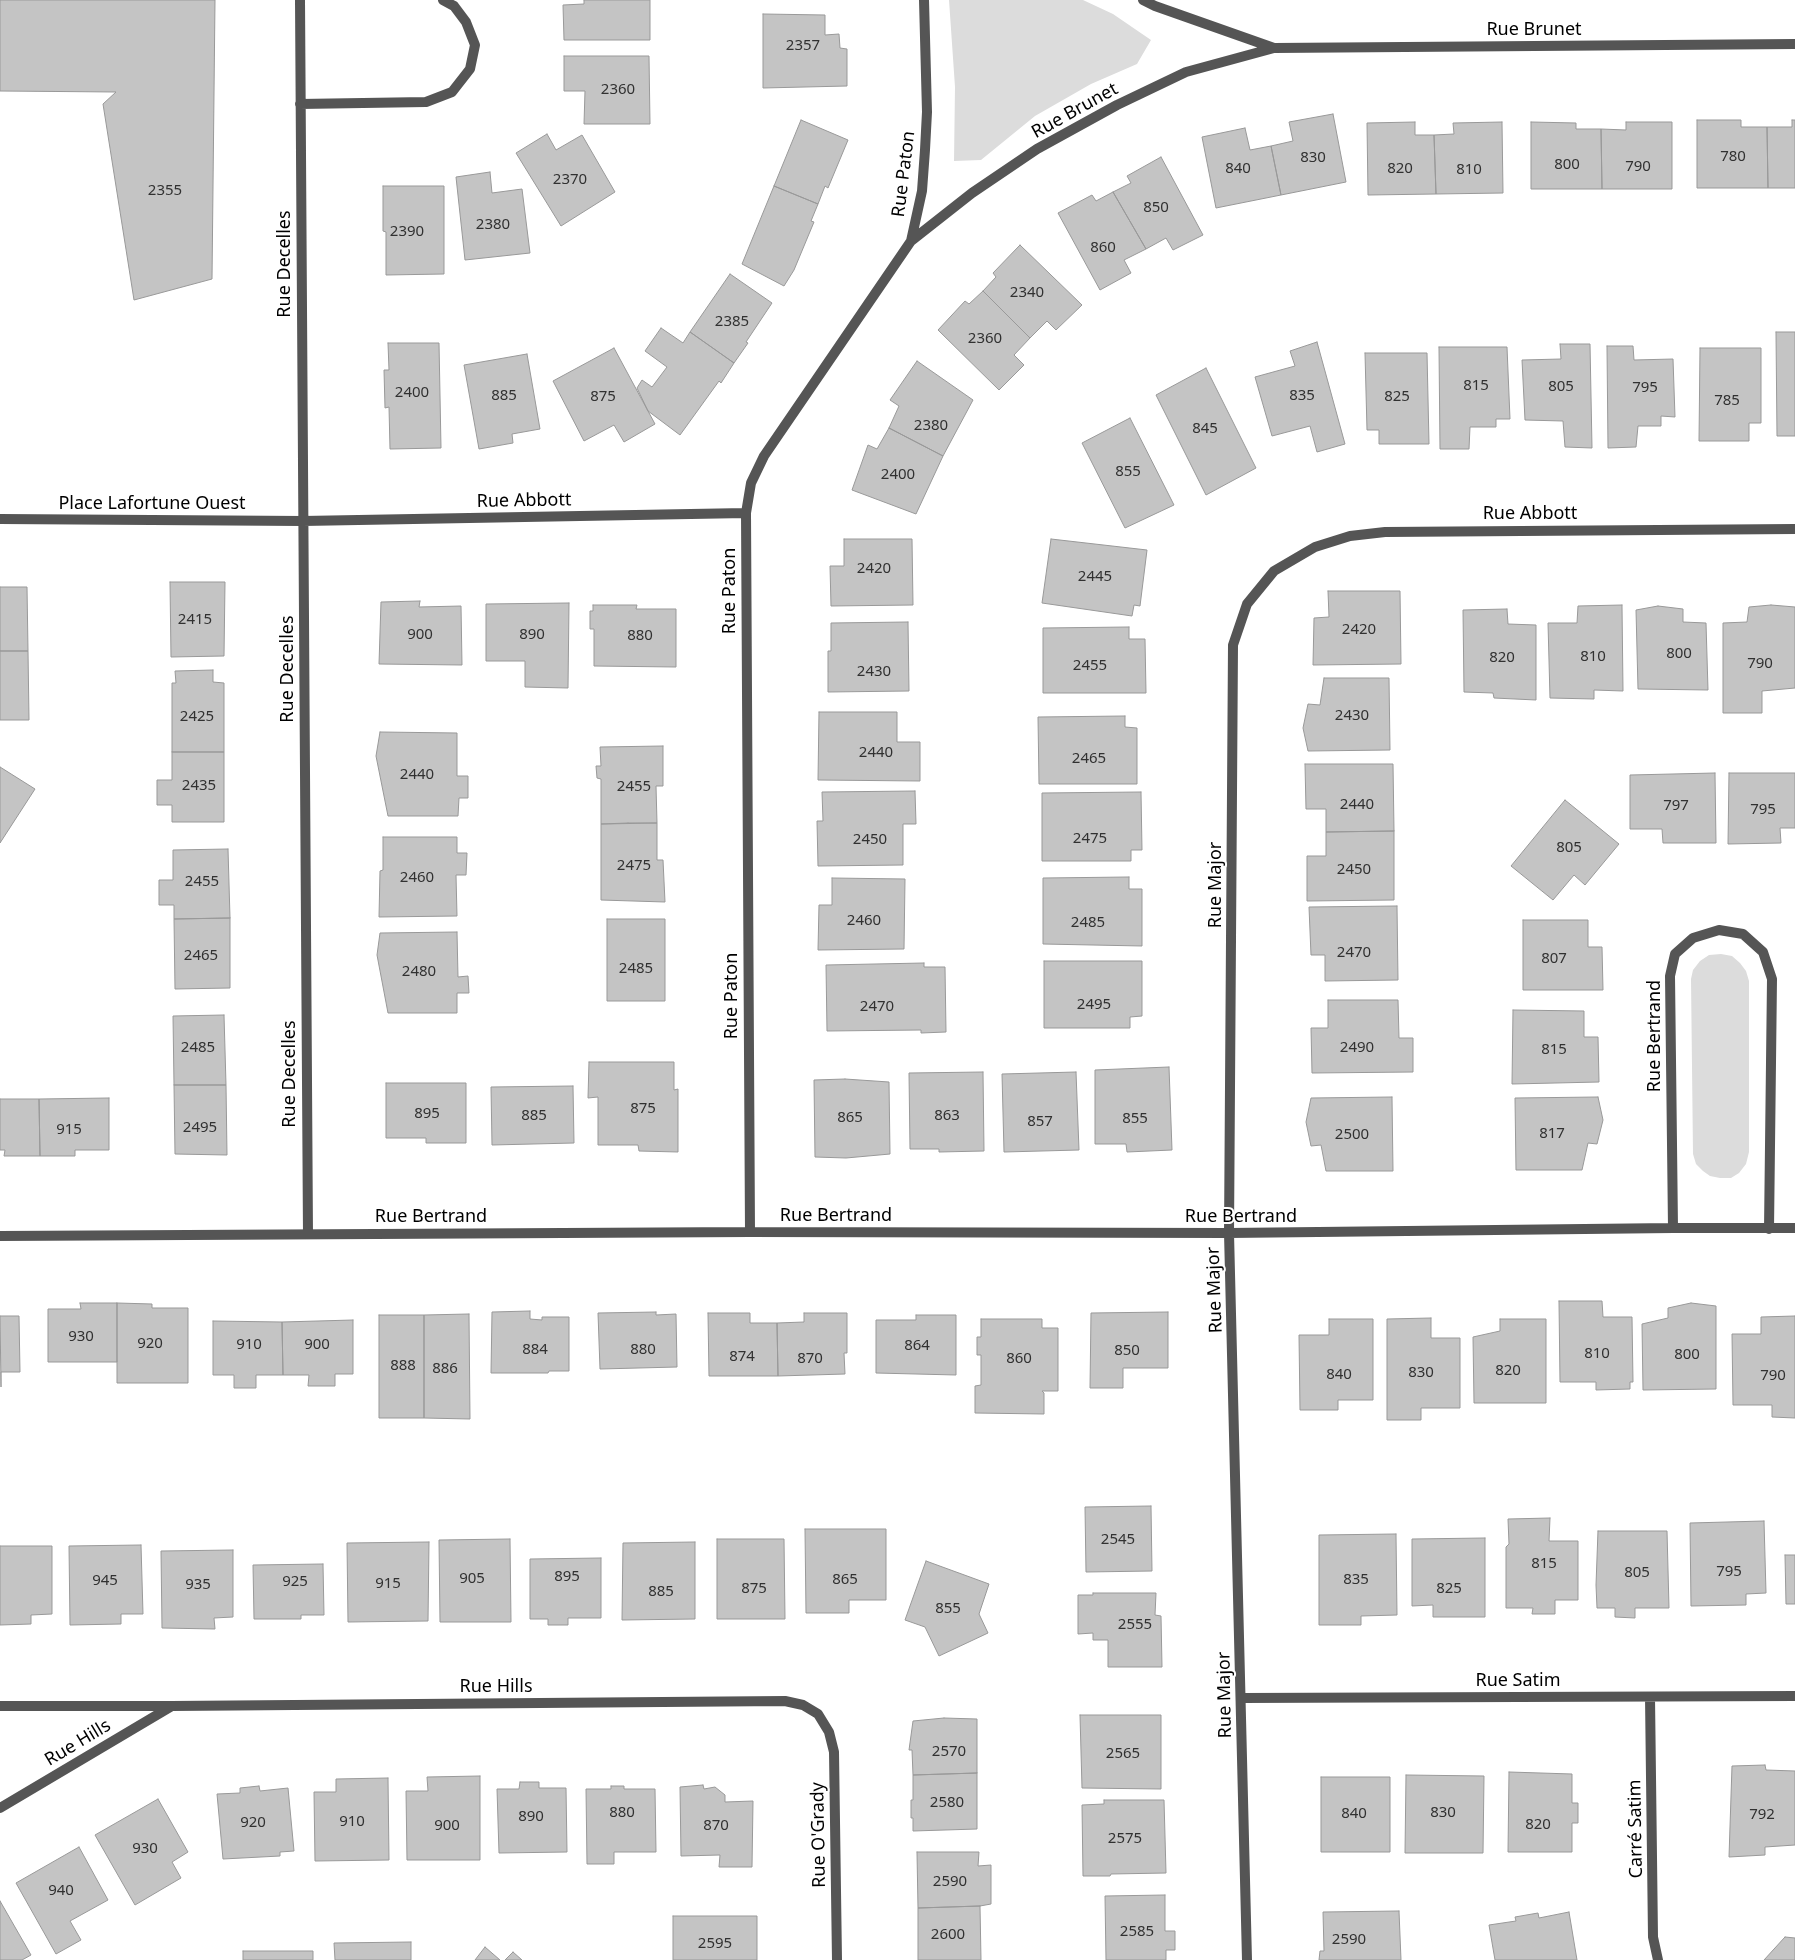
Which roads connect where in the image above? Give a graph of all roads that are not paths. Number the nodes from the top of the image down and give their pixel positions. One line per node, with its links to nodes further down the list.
1 (300, 0): 7 (street, Rue Decelles)
2 (444, 0): 7 (street)
3 (924, 0): 8 (street, Rue Paton)
4 (1143, 0): 6 (street, Rue Brunet)
5 (1795, 44): 6 (street, Rue Brunet)
6 (1274, 48): 8 (street, Rue Brunet)
7 (300, 104): 11 (street, Rue Decelles)
8 (910, 241): 9 (street, Rue Paton)
9 (746, 513): 11 (street, Rue Abbott); 17 (street, Rue Paton)
10 (0, 519): 11 (street, Place Lafortune Ouest)
11 (303, 521): 18 (street, Rue Decelles)
12 (1795, 529): 13 (street, Rue Abbott)
13 (1274, 571): 19 (street, Rue Major)
14 (1673, 1228): 16 (street, Rue Bertrand); 16 (street, Rue Bertrand); 19 (street, Rue Bertrand)
15 (1795, 1228): 16 (street, Rue Bertrand)
16 (1769, 1229)
17 (750, 1232): 18 (street, Rue Bertrand); 19 (street, Rue Bertrand)
18 (308, 1234): 20 (street, Rue Bertrand)
19 (1229, 1234): 23 (street, Rue Major)
20 (0, 1236)
21 (1795, 1696): 22 (street, Rue Satim)
22 (1650, 1697): 23 (street, Rue Satim); 30 (street, Carré Satim)
23 (1242, 1698): 29 (street, Rue Major)
24 (0, 1706): 25 (street, Rue Hills)
25 (172, 1706): 26 (street, Rue Hills); 27 (street, Rue Hills)
26 (818, 1714): 28 (street, Rue O'Grady)
27 (0, 1808)
28 (837, 1960)
29 (1247, 1960)
30 (1658, 1960)

